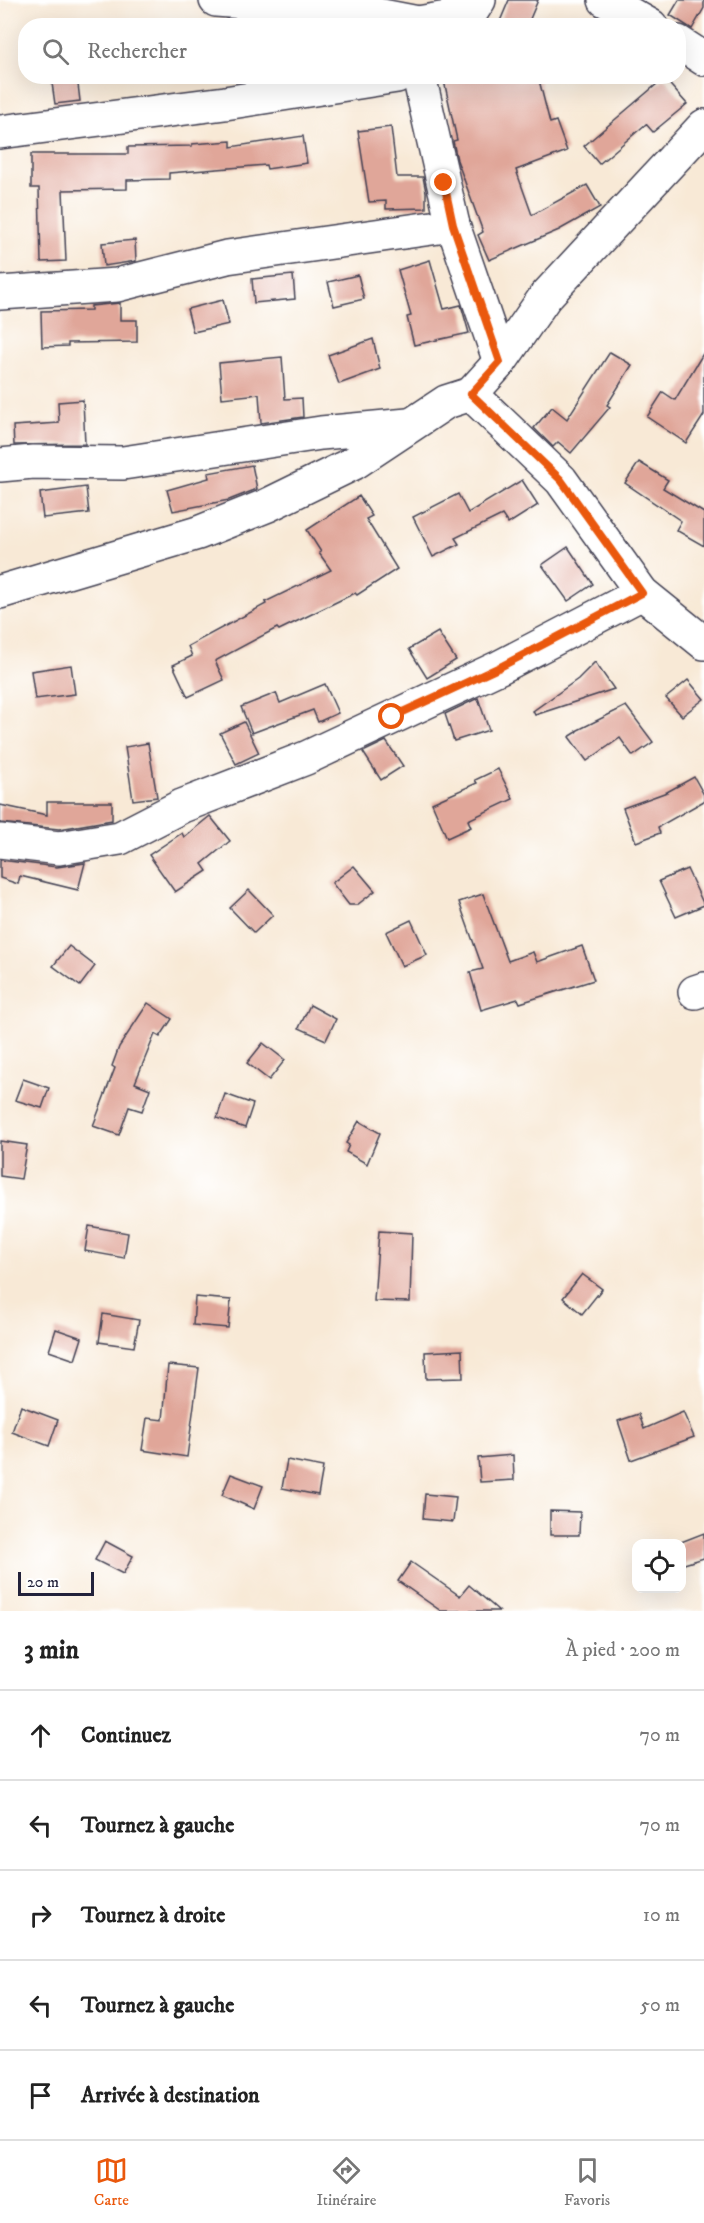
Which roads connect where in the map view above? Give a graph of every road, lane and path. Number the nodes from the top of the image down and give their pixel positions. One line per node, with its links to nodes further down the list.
1 (216, 0): 4 (street)
2 (479, 0): 5 (street)
3 (605, 0): 6 (street)
4 (389, 18)
5 (449, 18)
6 (637, 18)
7 (686, 47): 8 (street)
8 (704, 59)
9 (346, 84): 12 (street)
10 (421, 84): 13 (street)
11 (704, 126): 15 (street)
12 (0, 132)
13 (453, 225): 14 (street); 15 (street)
14 (0, 293)
15 (500, 362): 16 (street)
16 (471, 394): 17 (street); 20 (street)
17 (410, 425): 18 (street); 19 (street)
18 (0, 465)
19 (0, 592)
20 (642, 593): 21 (street); 22 (street)
21 (704, 643)
22 (0, 841)

